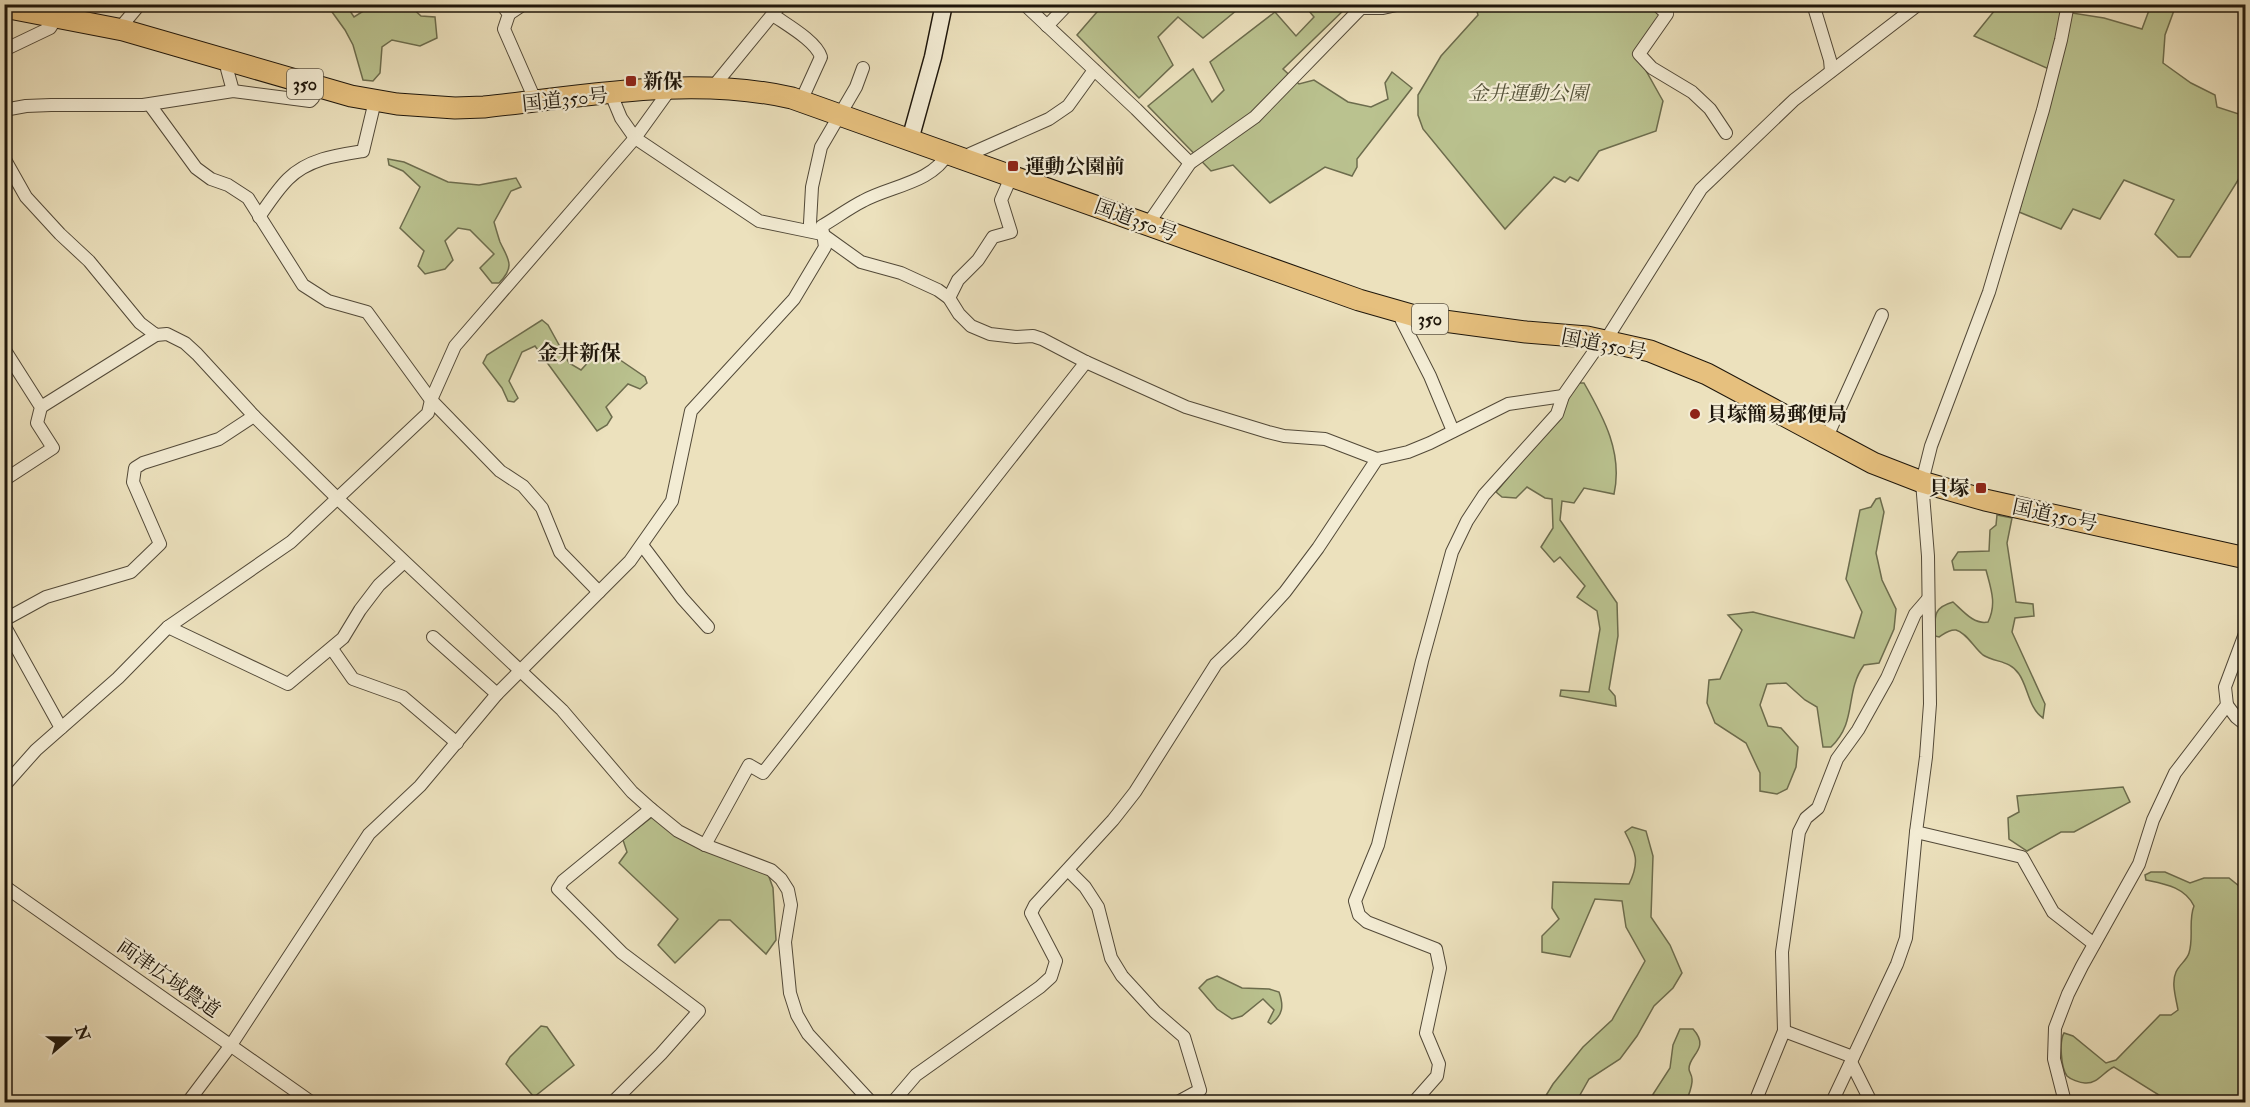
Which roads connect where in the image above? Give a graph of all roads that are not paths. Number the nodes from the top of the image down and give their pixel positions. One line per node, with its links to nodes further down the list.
1 (140, 4): 17 (street)
2 (524, 4): 13 (street)
3 (782, 4): 14 (street)
4 (944, 4): 36 (street)
5 (1024, 4): 16 (street)
6 (1068, 4): 16 (street)
7 (1401, 4): 39 (street)
8 (1656, 4): 34 (street)
9 (1813, 4): 22 (street)
10 (1919, 4): 22 (street)
11 (2068, 4): 59 (street)
12 (4, 7): 15 (highway, 国道350号 / 350)
13 (505, 9): 30 (street)
14 (773, 15): 23 (street); 29 (street)
15 (57, 17): 17 (highway, 国道350号 / 350); 18 (street)
16 (1047, 26): 21 (street)
17 (123, 30): 24 (highway, 国道350号 / 350)
18 (4, 50)
19 (863, 68): 33 (street)
20 (227, 69): 26 (street)
21 (1095, 70): 37 (street); 39 (street)
22 (1832, 70): 48 (street)
23 (713, 87): 25 (highway, 国道350号 / 350); 29 (highway, 国道350号 / 350)
24 (316, 88): 26 (street); 28 (highway, 国道350号 / 350)
25 (671, 88): 27 (highway, 国道350号 / 350); 35 (street)
26 (233, 91): 31 (street)
27 (612, 94): 30 (highway, 国道350号 / 350); 35 (street)
28 (375, 101): 30 (highway, 国道350号 / 350); 41 (street)
29 (801, 101): 33 (highway, 国道350号 / 350)
30 (536, 102)
31 (150, 105): 32 (street); 41 (street)
32 (4, 110)
33 (841, 115): 36 (highway, 国道350号 / 350); 43 (street)
34 (1726, 133)
35 (635, 138): 43 (street); 52 (street)
36 (910, 140): 37 (highway, 国道350号 / 350)
37 (957, 156): 40 (highway, 国道350号 / 350); 43 (street)
38 (4, 158): 47 (street)
39 (1190, 163): 42 (street)
40 (1012, 175): 42 (highway, 国道350号 / 350); 44 (street)
41 (259, 217): 52 (street)
42 (1148, 224): 45 (highway, 国道350号 / 350)
43 (817, 233): 44 (street); 61 (street)
44 (948, 298): 50 (street)
45 (1400, 313): 48 (highway, 国道350号 / 350); 55 (street)
46 (1882, 315): 56 (street)
47 (156, 335): 53 (street); 54 (street)
48 (1603, 340): 51 (street); 56 (highway, 国道350号 / 350)
49 (4, 352): 53 (street)
50 (1086, 362): 57 (street); 82 (street)
51 (1563, 396): 55 (street); 95 (street)
52 (431, 400): 60 (street); 64 (street)
53 (41, 407): 58 (street)
54 (254, 417): 60 (street); 66 (street)
55 (1453, 431): 57 (street)
56 (1826, 439): 59 (highway, 国道350号 / 350)
57 (1377, 459): 83 (street)
58 (4, 480)
59 (1922, 482): 62 (highway, 国道350号 / 350); 65 (street)
60 (337, 498): 63 (street); 68 (street)
61 (642, 545): 64 (street); 69 (street)
62 (2246, 558)
63 (404, 562): 72 (street); 73 (street)
64 (599, 592): 73 (street)
65 (1929, 599): 81 (street); 86 (street)
66 (4, 620)
67 (4, 625): 77 (street)
68 (168, 627): 72 (street); 77 (street)
69 (708, 627)
70 (2246, 631): 75 (street)
71 (433, 637): 74 (street)
72 (332, 649): 78 (street)
73 (521, 671): 74 (street); 80 (street)
74 (497, 694): 78 (street)
75 (2227, 705): 76 (street); 85 (street)
76 (2246, 725)
77 (61, 728): 79 (street)
78 (457, 743): 87 (street)
79 (4, 786)
80 (651, 809): 82 (street); 91 (street)
81 (1916, 832): 85 (street); 88 (street)
82 (705, 845): 92 (street)
83 (1068, 870): 93 (street); 94 (street)
84 (4, 886): 87 (street, 両津広域農道)
85 (2094, 944): 99 (street)
86 (1784, 1031): 88 (street); 96 (street)
87 (231, 1045): 89 (street); 90 (street, 両津広域農道)
88 (1852, 1059): 97 (street); 98 (street)
89 (188, 1102)
90 (311, 1102)
91 (613, 1102)
92 (870, 1102)
93 (893, 1102)
94 (1178, 1102)
95 (1414, 1102)
96 (1755, 1102)
97 (1832, 1102)
98 (1871, 1102)
99 (2065, 1102)

